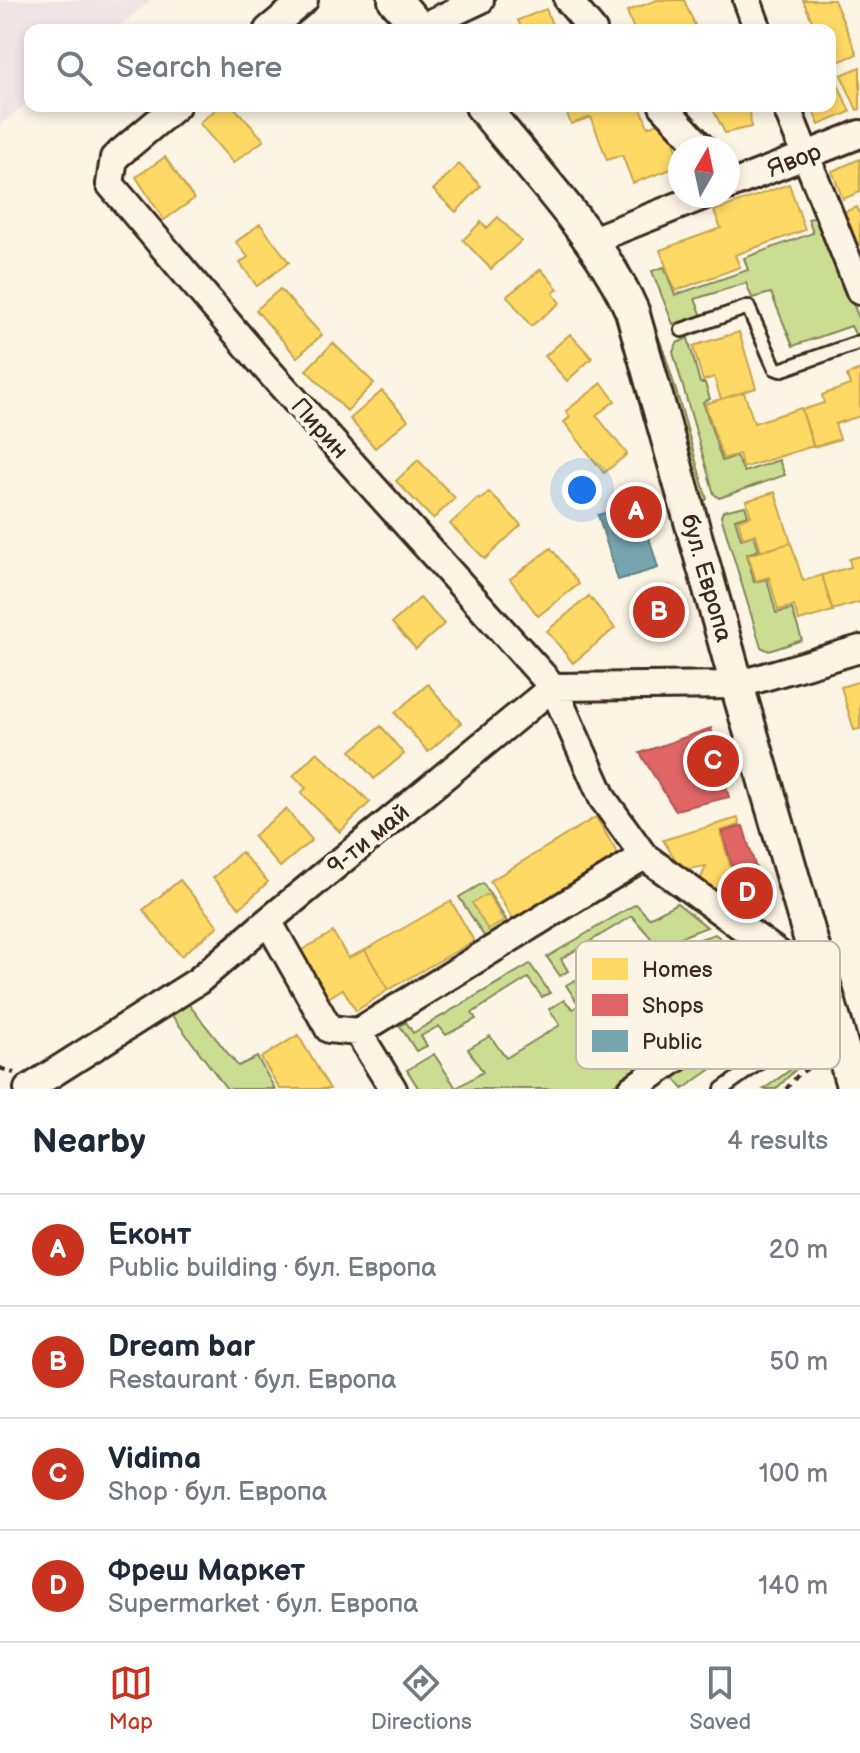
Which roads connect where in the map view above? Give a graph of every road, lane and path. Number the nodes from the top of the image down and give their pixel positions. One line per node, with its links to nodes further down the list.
1 (304, 0): 6 (street)
2 (395, 0): 7 (street)
3 (480, 0): 8 (street)
4 (568, 0): 9 (street)
5 (747, 0): 10 (street)
6 (275, 24)
7 (416, 24)
8 (430, 24)
9 (588, 24)
10 (756, 24)
11 (169, 112): 26 (street, Пирин)
12 (487, 112): 20 (street, бул. Европа)
13 (669, 112): 16 (street)
14 (788, 112): 17 (street)
15 (860, 134): 17 (street, Явор)
16 (691, 136)
17 (805, 157): 18 (street, Явор); 21 (street)
18 (740, 179)
19 (673, 208): 20 (street)
20 (590, 241): 25 (street, бул. Европа)
21 (860, 291)
22 (682, 330): 23 (lane)
23 (860, 342)
24 (860, 649): 25 (street)
25 (737, 685): 26 (street); 30 (street, бул. Европа)
26 (553, 687): 27 (street); 28 (street, 9-ти май)
27 (644, 856): 29 (street); 31 (street)
28 (268, 921): 31 (street); 38 (street, 9-ти май)
29 (761, 941)
30 (812, 941)
31 (358, 1032): 39 (street)
32 (840, 1038): 33 (street, бул. Европа)
33 (844, 1052): 34 (path); 43 (street, бул. Европа)
34 (840, 1053)
35 (668, 1069): 40 (street)
36 (750, 1069): 41 (lane)
37 (807, 1069): 42 (path)
38 (28, 1089)
39 (393, 1089)
40 (632, 1089)
41 (722, 1089)
42 (786, 1089)
43 (854, 1089)

